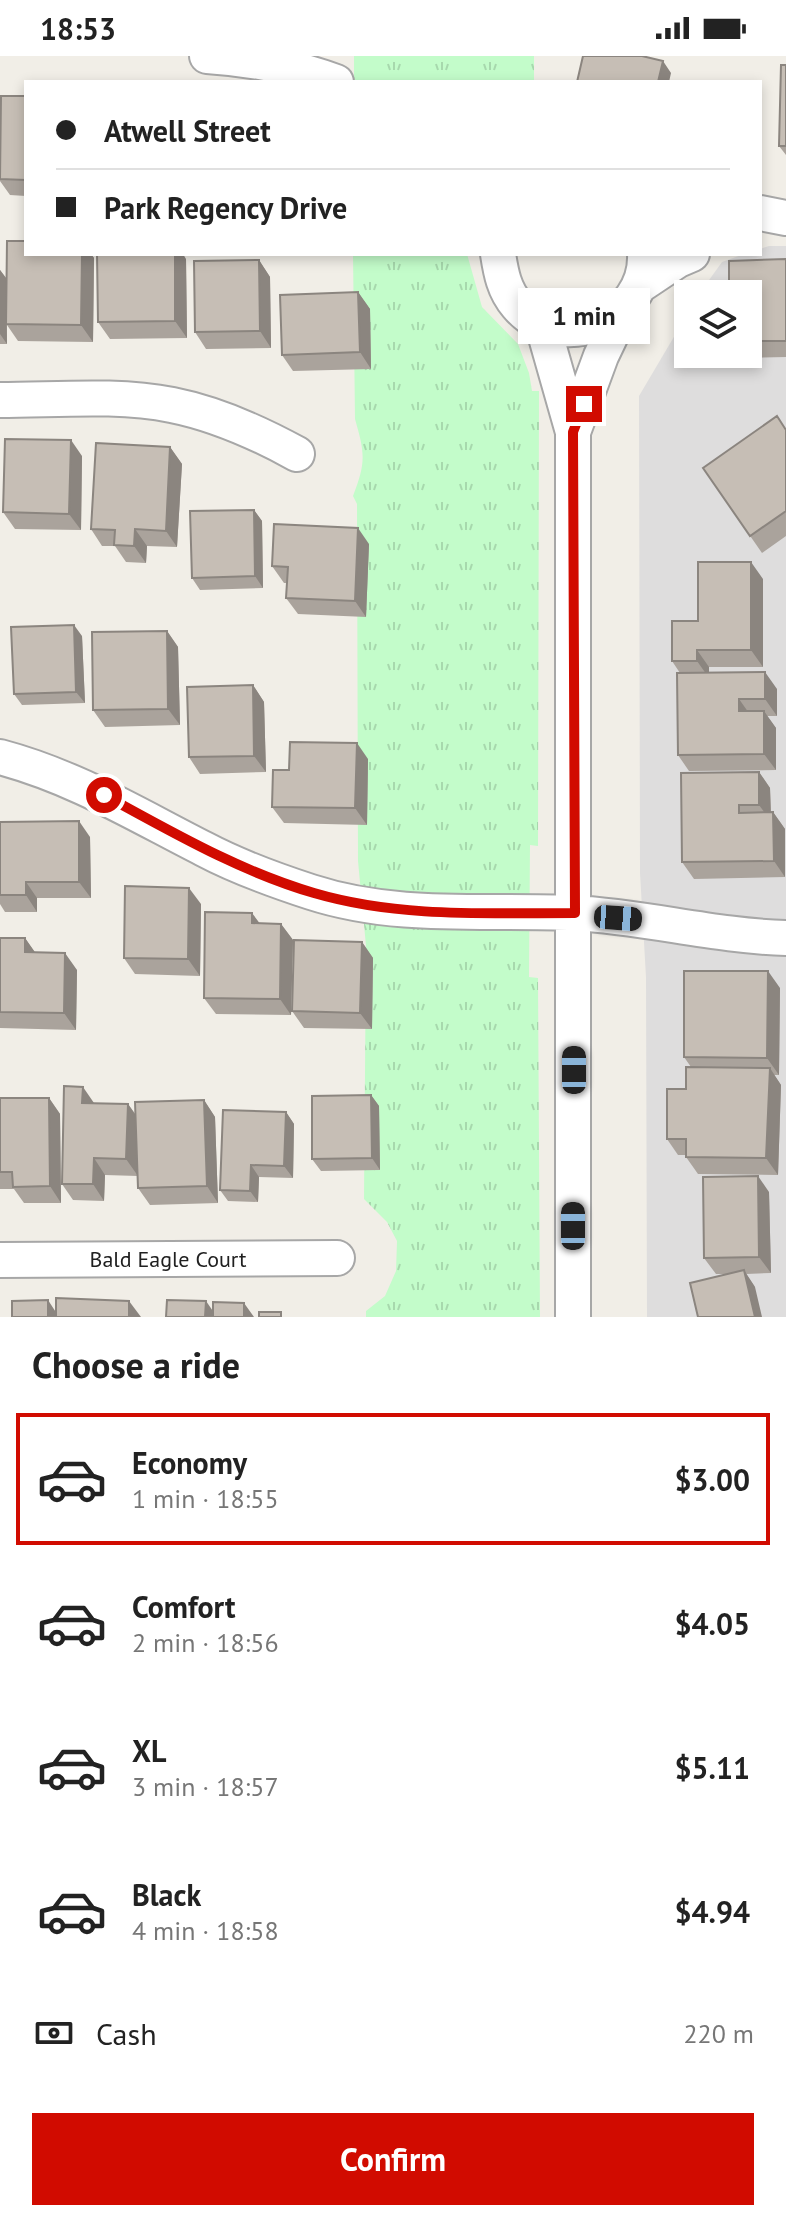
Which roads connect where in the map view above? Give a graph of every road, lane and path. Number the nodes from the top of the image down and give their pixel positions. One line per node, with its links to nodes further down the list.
1 (207, 56): 2 (street)
2 (331, 80)
3 (498, 256): 6 (street)
4 (687, 256): 5 (street)
5 (636, 283): 6 (street); 8 (street)
6 (542, 323): 8 (street)
7 (0, 400): 9 (street)
8 (573, 432): 11 (street)
9 (297, 454)
10 (0, 757): 11 (street)
11 (575, 913): 12 (street); 15 (street)
12 (786, 938)
13 (337, 1258): 14 (street, Bald Eagle Court)
14 (0, 1260)
15 (573, 1317)

